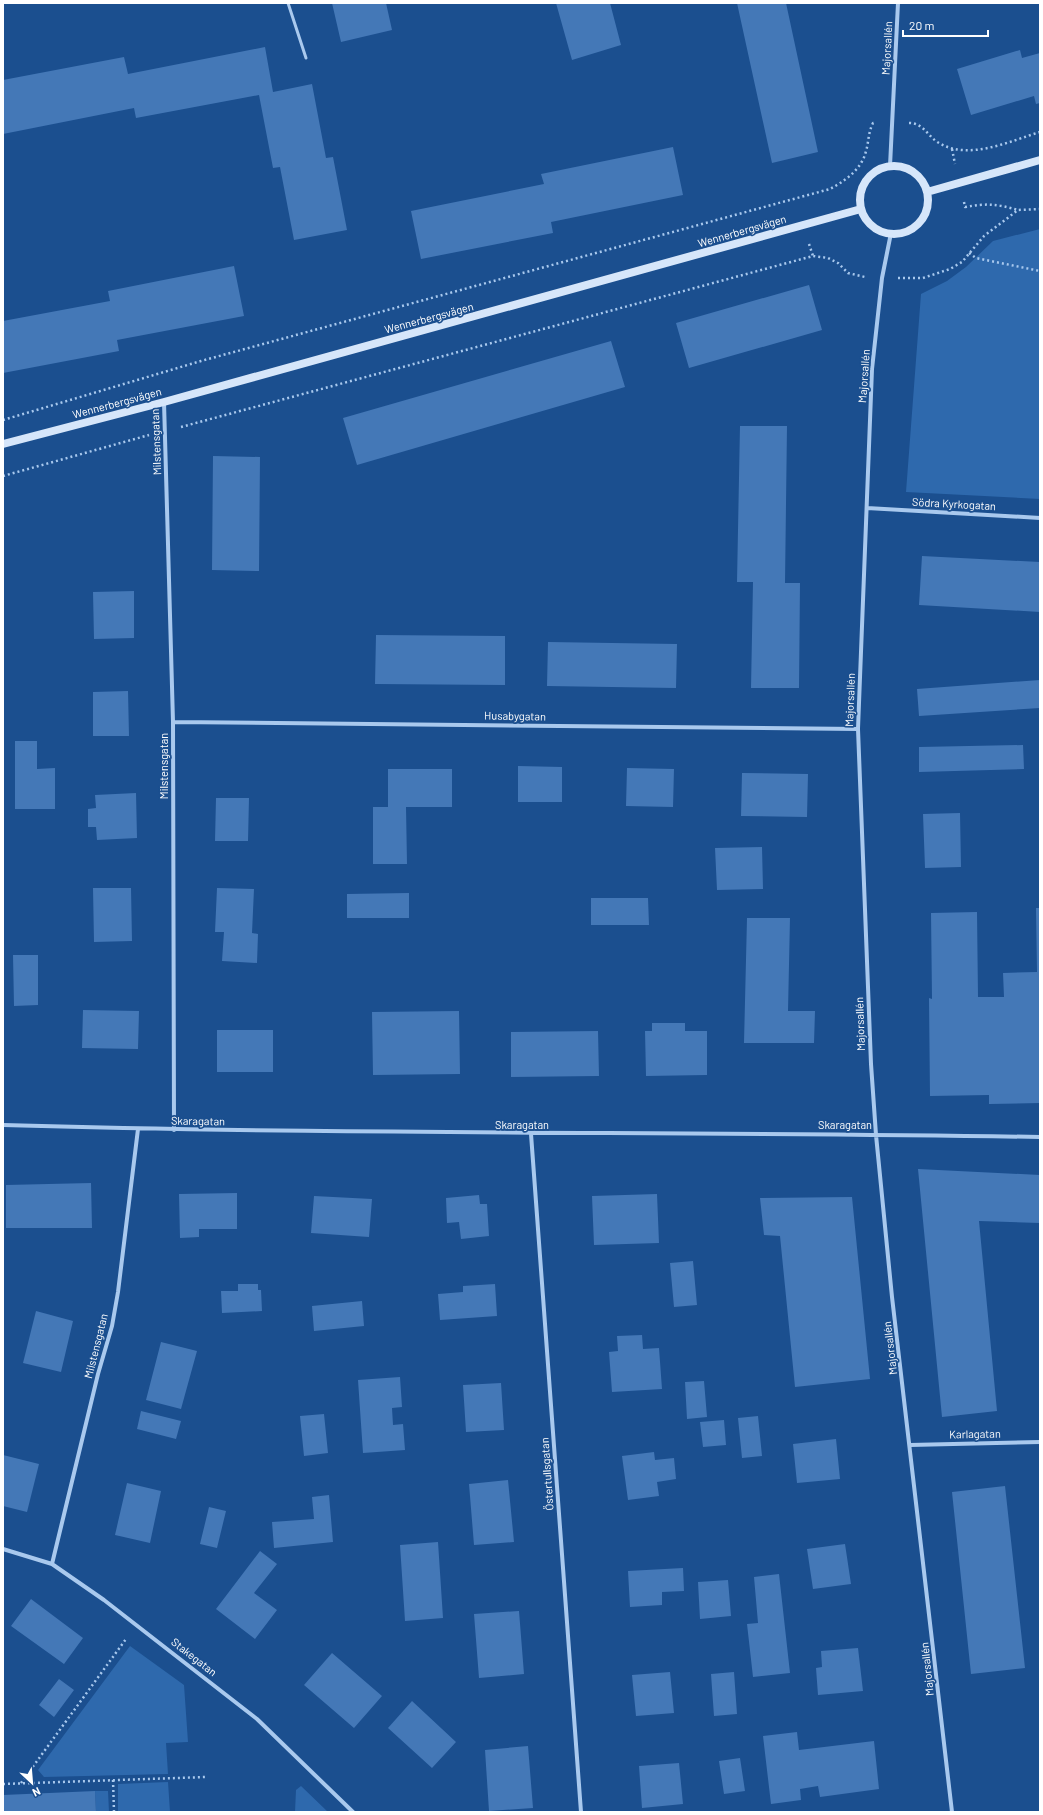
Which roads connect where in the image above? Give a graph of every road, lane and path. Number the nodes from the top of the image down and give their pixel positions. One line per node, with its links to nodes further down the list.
1 (288, 3): 3 (lane)
2 (898, 3): 4 (street, Majorsallén)
3 (306, 58)
4 (892, 124): 5 (path); 7 (street, Majorsallén); 16 (path)
5 (1040, 132)
6 (1040, 160): 8 (main road)
7 (890, 166): 8 (main road); 9 (main road)
8 (927, 192): 11 (main road)
9 (861, 209): 11 (main road); 15 (main road, Wennerbergsvägen)
10 (1040, 209): 12 (path)
11 (891, 233): 14 (street, Majorsallén)
12 (968, 254): 13 (path); 14 (path)
13 (1040, 271)
14 (882, 278): 17 (path); 20 (street, Majorsallén)
15 (164, 402): 17 (street, Milstensgatan); 18 (main road, Wennerbergsvägen)
16 (3, 420)
17 (166, 431): 19 (path); 22 (street, Milstensgatan)
18 (3, 444)
19 (3, 476)
20 (867, 508): 21 (street, Södra Kyrkogatan); 23 (street, Majorsallén)
21 (1040, 518)
22 (173, 722): 23 (street, Husabygatan); 26 (street, Milstensgatan)
23 (858, 729): 28 (street, Majorsallén)
24 (3, 1125): 25 (street, Skaragatan)
25 (138, 1129): 26 (street, Skaragatan); 33 (street, Milstensgatan)
26 (174, 1130): 27 (street, Skaragatan)
27 (531, 1134): 28 (street, Skaragatan); 41 (street, Östertullsgatan)
28 (876, 1134): 29 (street, Skaragatan); 31 (street, Majorsallén)
29 (1040, 1137)
30 (1040, 1442): 31 (street, Karlagatan)
31 (910, 1444): 42 (street, Majorsallén)
32 (3, 1549): 33 (street, Stakegatan)
33 (52, 1564): 40 (street, Stakegatan)
34 (128, 1637): 37 (path)
35 (206, 1777): 36 (path)
36 (113, 1780): 37 (path); 39 (path)
37 (21, 1783): 38 (path)
38 (3, 1784)
39 (114, 1812)
40 (352, 1812)
41 (581, 1812)
42 (952, 1812)

